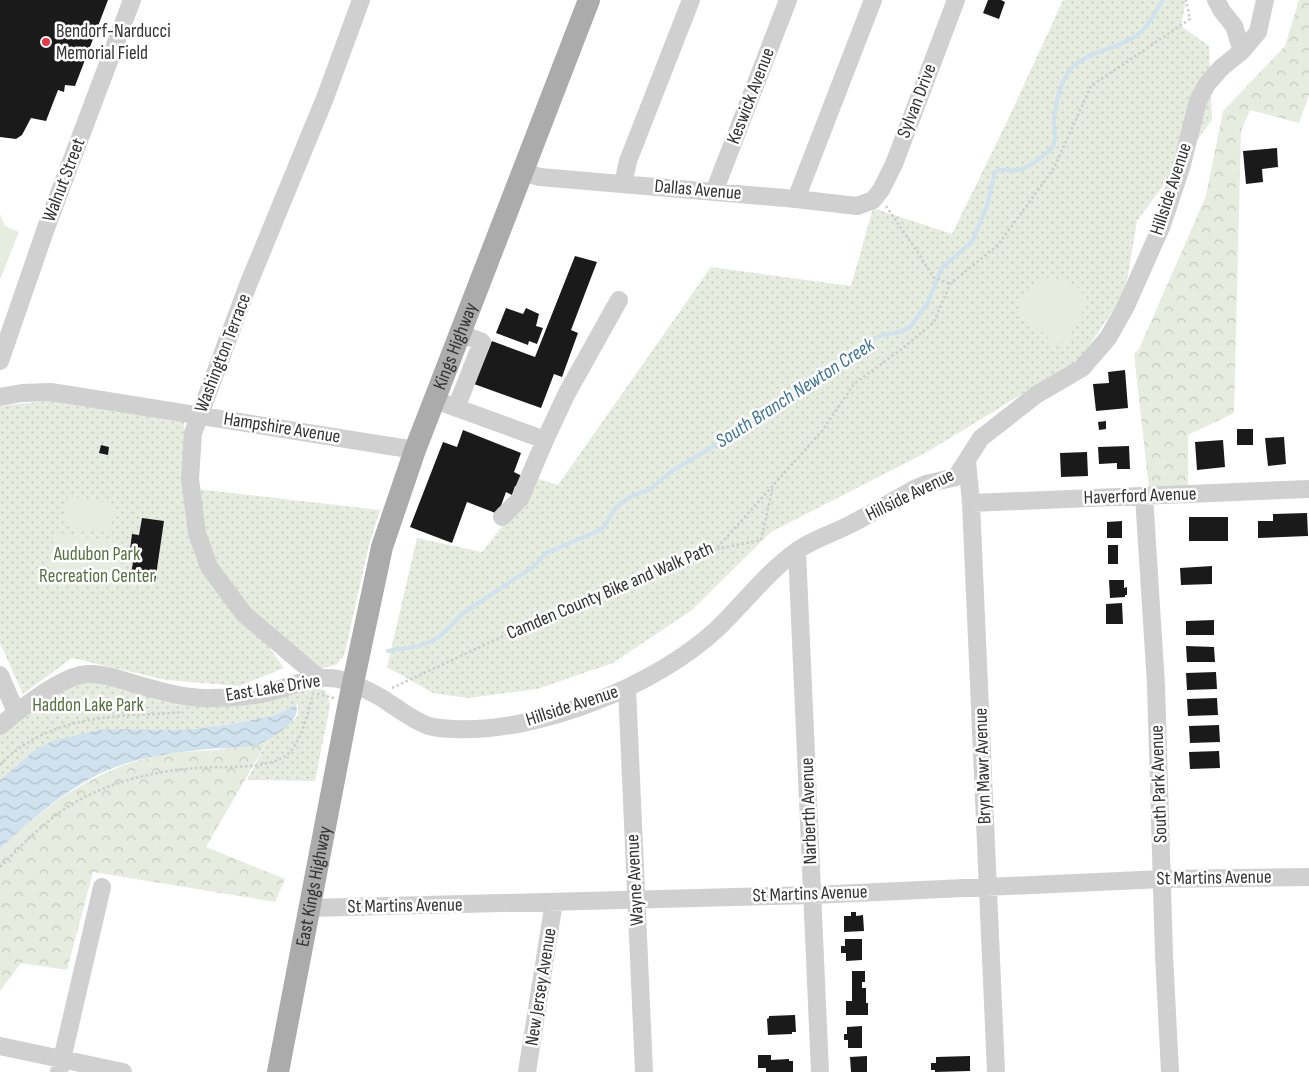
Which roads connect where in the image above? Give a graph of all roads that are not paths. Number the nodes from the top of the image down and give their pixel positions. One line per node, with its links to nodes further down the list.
1 (132, 0): 17 (street, Walnut Street)
2 (360, 0): 20 (street, Washington Terrace)
3 (589, 0): 11 (main road, Kings Highway)
4 (691, 0): 12 (street)
5 (788, 0): 13 (street, Keswick Avenue)
6 (873, 0): 15 (street)
7 (956, 0): 14 (street, Sylvan Drive)
8 (1216, 0): 10 (street)
9 (1265, 0): 10 (street, Hillside Avenue)
10 (1242, 51): 23 (street, Hillside Avenue)
11 (522, 172): 12 (street, Dallas Avenue); 19 (main road, Kings Highway)
12 (623, 184): 13 (street, Dallas Avenue)
13 (714, 192): 15 (street, Dallas Avenue)
14 (875, 197): 15 (street, Dallas Avenue)
15 (796, 199)
16 (619, 300): 21 (street)
17 (0, 360)
18 (0, 397): 20 (street, Hampshire Avenue)
19 (446, 404): 21 (street); 22 (main road, Kings Highway)
20 (200, 415): 22 (street, Hampshire Avenue); 30 (street, Washington Terrace)
21 (545, 440): 27 (street)
22 (415, 450): 32 (main road, Kings Highway)
23 (966, 461): 26 (street, Bryn Mawr Avenue); 28 (street, Hillside Avenue)
24 (1309, 489): 25 (street, Haverford Avenue)
25 (1144, 496): 26 (street, Haverford Avenue); 36 (street, South Park Avenue)
26 (971, 503): 37 (street, Bryn Mawr Avenue)
27 (502, 517)
28 (797, 551): 31 (street, Hillside Avenue); 39 (street, Narberth Avenue)
29 (0, 675): 33 (street)
30 (316, 685): 32 (street, East Lake Drive); 33 (street, East Lake Drive)
31 (627, 688): 32 (street, Hillside Avenue); 40 (street, Wayne Avenue)
32 (351, 694): 42 (main road, East Kings Highway)
33 (16, 712): 34 (street, East Lake Drive)
34 (0, 726)
35 (1309, 877): 36 (street, St Martins Avenue)
36 (1162, 879): 37 (street, St Martins Avenue); 51 (street, South Park Avenue)
37 (988, 886): 39 (street, St Martins Avenue); 50 (street, Bryn Mawr Avenue)
38 (102, 888): 44 (street)
39 (813, 895): 40 (street, St Martins Avenue); 49 (street, Narberth Avenue)
40 (636, 899): 41 (street, St Martins Avenue); 48 (street, Wayne Avenue)
41 (554, 902): 42 (street, St Martins Avenue); 47 (street, New Jersey Avenue)
42 (310, 908): 46 (main road, East Kings Highway)
43 (0, 1046): 44 (street)
44 (61, 1066): 45 (street)
45 (124, 1072)
46 (278, 1072)
47 (527, 1072)
48 (644, 1072)
49 (820, 1072)
50 (996, 1072)
51 (1170, 1072)

